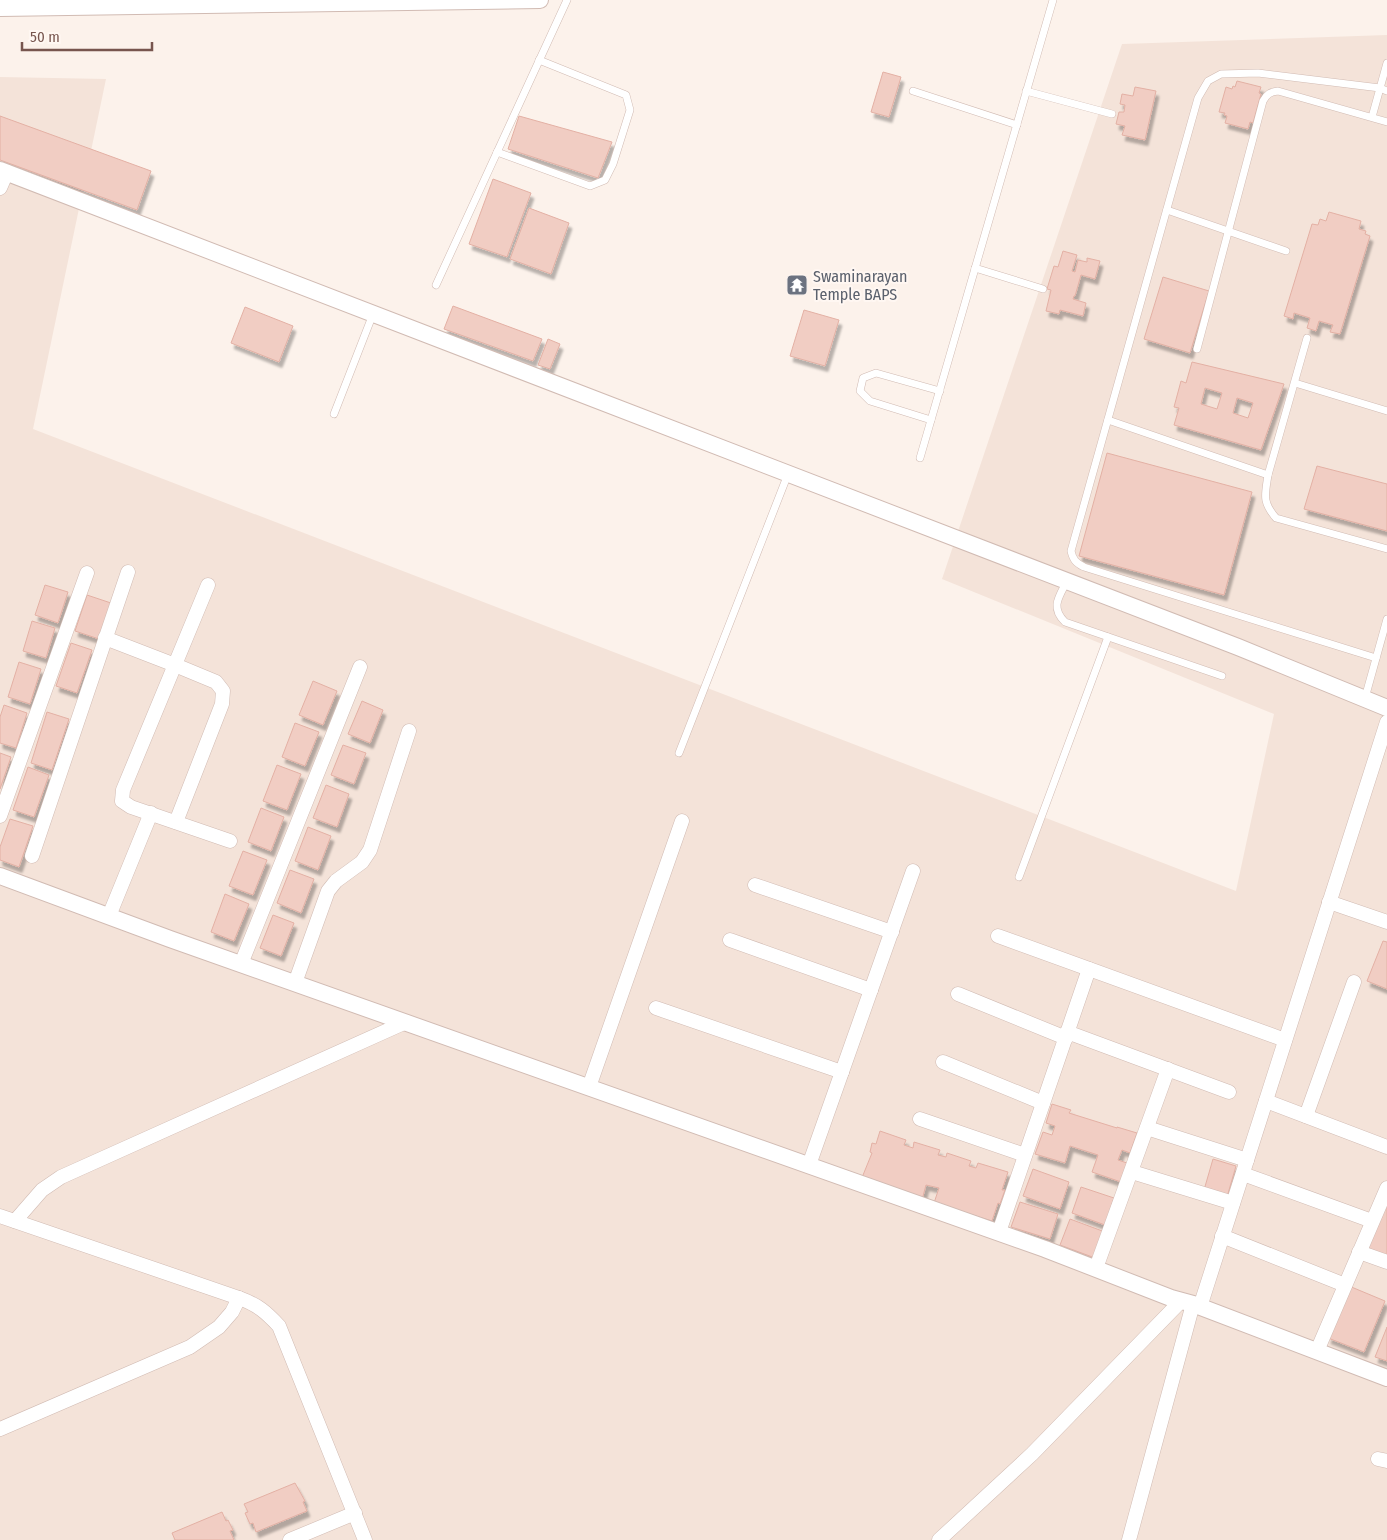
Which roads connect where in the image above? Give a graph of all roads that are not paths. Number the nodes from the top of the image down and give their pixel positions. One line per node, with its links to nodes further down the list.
1 (540, 0): 4 (street)
2 (567, 0): 5 (lane)
3 (1053, 0): 9 (lane)
4 (0, 8)
5 (539, 60): 14 (lane); 14 (lane)
6 (1387, 63): 7 (lane)
7 (1383, 90): 11 (lane); 17 (lane)
8 (912, 91): 13 (lane)
9 (1026, 91): 10 (lane); 13 (lane)
10 (1112, 114)
11 (1372, 117): 12 (lane); 18 (lane)
12 (1387, 122)
13 (1016, 125): 20 (lane)
14 (497, 152): 21 (lane)
15 (3, 171): 16 (street); 23 (street)
16 (0, 188)
17 (1167, 210): 18 (lane); 31 (lane)
18 (1229, 231): 19 (lane); 25 (lane)
19 (1286, 250)
20 (975, 268): 22 (lane); 27 (lane)
21 (436, 285)
22 (1044, 289)
23 (373, 314): 29 (lane); 33 (street)
24 (1308, 338): 26 (lane)
25 (1197, 349)
26 (1295, 383): 28 (lane); 34 (lane)
27 (940, 391): 30 (lane); 30 (lane)
28 (1387, 411)
29 (334, 414)
30 (931, 420): 32 (lane)
31 (1108, 420): 34 (lane); 43 (lane)
32 (920, 458)
33 (788, 473): 38 (street); 51 (lane)
34 (1268, 475): 35 (lane)
35 (1387, 549)
36 (87, 572): 53 (street)
37 (128, 572): 42 (street)
38 (1067, 580): 41 (lane); 47 (street)
39 (208, 585): 44 (street)
40 (1387, 619): 43 (lane)
41 (1108, 637): 46 (lane); 60 (lane)
42 (106, 638): 44 (street); 57 (street)
43 (1376, 658): 47 (lane)
44 (175, 664): 52 (street); 55 (street)
45 (360, 667): 68 (street)
46 (1222, 676)
47 (1365, 699): 48 (street)
48 (1387, 708)
49 (1387, 722): 62 (street)
50 (409, 732): 71 (street)
51 (678, 753)
52 (151, 813): 55 (street); 63 (street)
53 (0, 816)
54 (682, 821): 81 (street)
55 (176, 822): 56 (street)
56 (230, 842)
57 (32, 856)
58 (913, 871): 65 (street)
59 (0, 876): 63 (street)
60 (1018, 877)
61 (755, 885): 65 (street)
62 (1329, 902): 64 (street); 77 (street)
63 (109, 916): 68 (street)
64 (1387, 922)
65 (892, 932): 72 (street)
66 (998, 936): 69 (street)
67 (730, 940): 72 (street)
68 (241, 964): 71 (street)
69 (1090, 969): 76 (street); 77 (street)
70 (1354, 982): 85 (street)
71 (295, 983): 75 (street)
72 (871, 990): 80 (street)
73 (958, 994): 76 (street)
74 (656, 1008): 80 (street)
75 (406, 1022): 81 (street); 96 (street)
76 (1067, 1035): 79 (street); 84 (street)
77 (1285, 1040): 83 (street)
78 (943, 1062): 84 (street)
79 (1168, 1070): 82 (street); 87 (street)
80 (842, 1072): 90 (street)
81 (590, 1087): 90 (street)
82 (1229, 1092)
83 (1266, 1101): 85 (street); 91 (street)
84 (1043, 1103): 89 (street)
85 (1306, 1116): 88 (street)
86 (920, 1119): 89 (street)
87 (1147, 1128): 91 (street); 92 (street)
88 (1387, 1147)
89 (1025, 1155): 98 (street)
90 (808, 1165): 98 (street)
91 (1245, 1167): 94 (street); 97 (street)
92 (1132, 1172): 94 (street); 102 (street)
93 (1387, 1188): 97 (street)
94 (1233, 1204): 99 (street)
95 (0, 1216): 96 (street)
96 (15, 1221): 104 (street)
97 (1372, 1221): 100 (street)
98 (999, 1232): 102 (street)
99 (1222, 1236): 103 (street); 105 (street)
100 (1359, 1252): 101 (street); 103 (street)
101 (1387, 1262)
102 (1096, 1268): 105 (street)
103 (1345, 1285): 106 (street)
104 (239, 1298): 108 (street); 109 (street)
105 (1191, 1304): 106 (street); 112 (street); 113 (street)
106 (1317, 1351): 107 (street)
107 (1387, 1378)
108 (0, 1428)
109 (355, 1513): 110 (street); 111 (street)
110 (290, 1540)
111 (365, 1540)
112 (939, 1540)
113 (1129, 1540)

